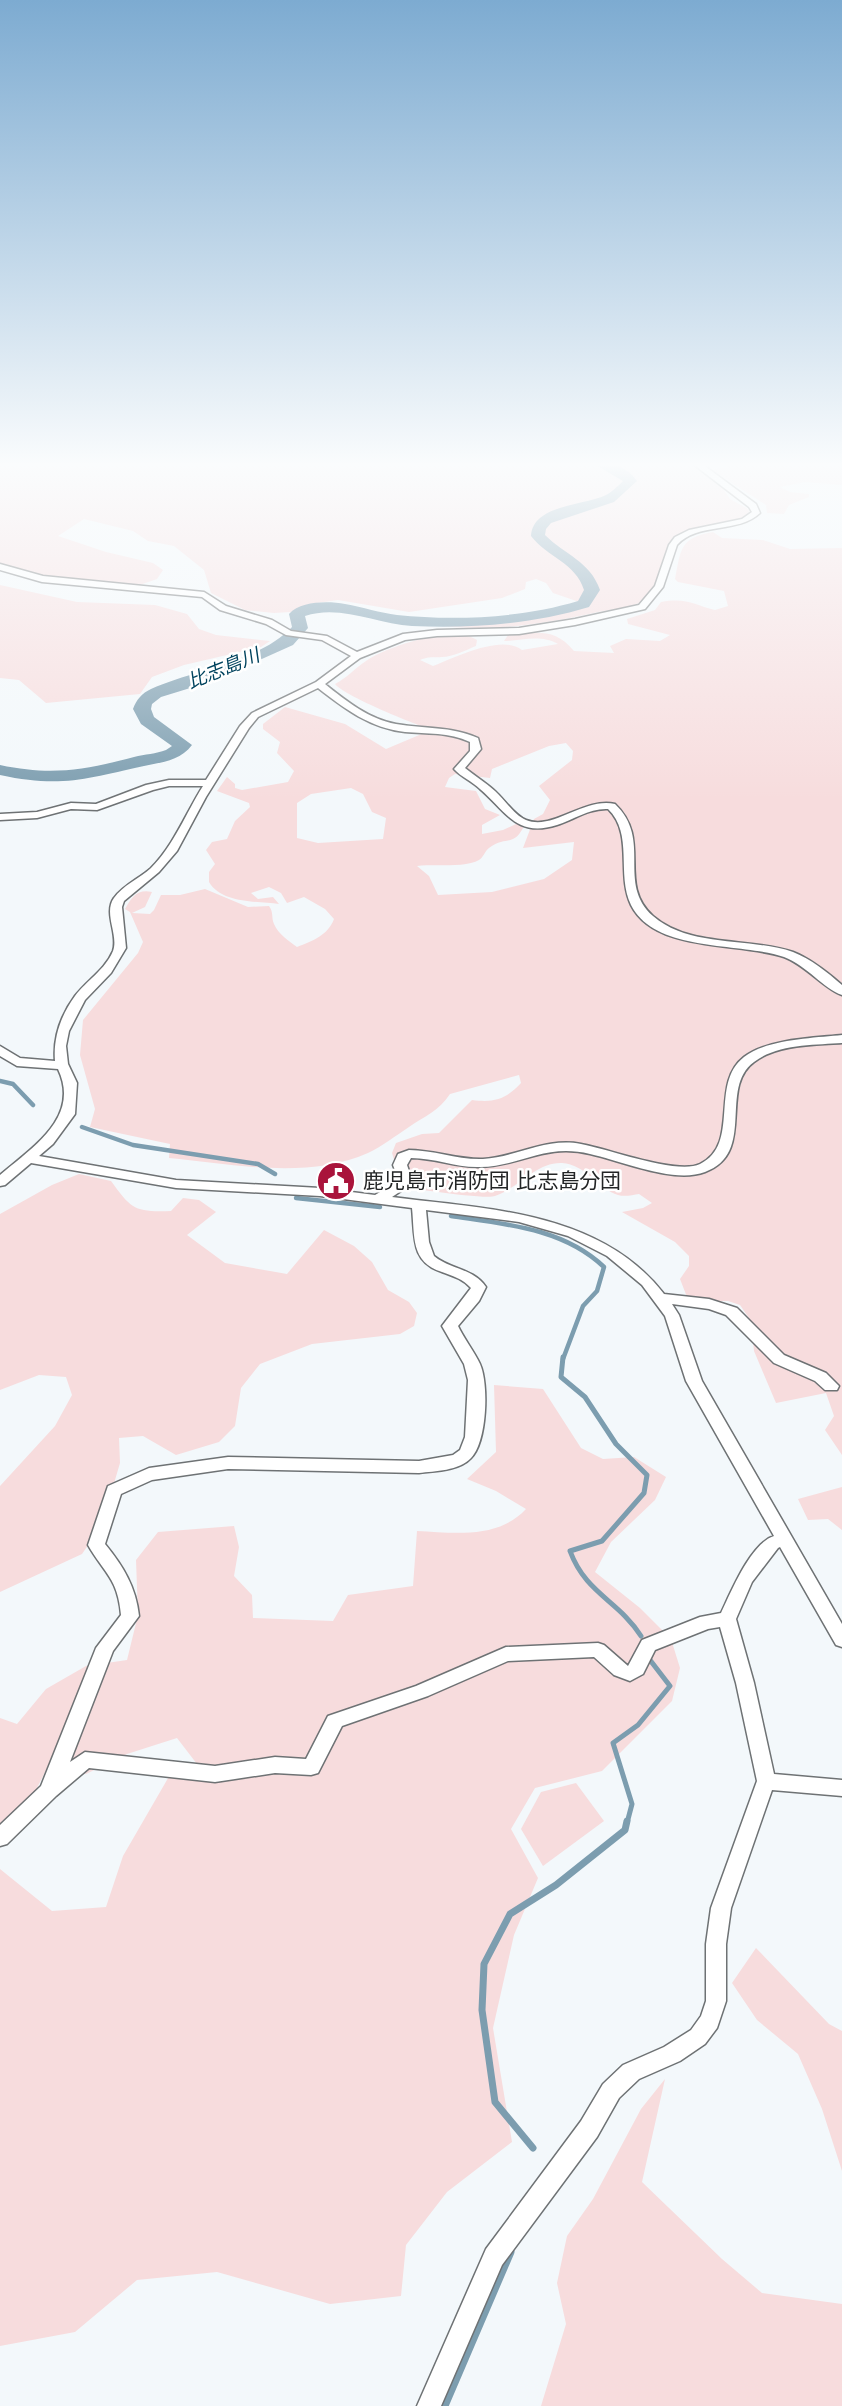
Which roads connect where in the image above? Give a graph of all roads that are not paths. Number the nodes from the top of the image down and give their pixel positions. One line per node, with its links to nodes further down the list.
1 (32, 576): 3 (street)
2 (663, 576): 3 (street)
3 (357, 656): 4 (street)
4 (318, 684): 5 (street); 7 (street)
5 (211, 782): 6 (street); 10 (street)
6 (0, 817)
7 (842, 991)
8 (842, 1039): 13 (street)
9 (0, 1050): 10 (street)
10 (62, 1065): 11 (street)
11 (28, 1158): 12 (street); 13 (street)
12 (0, 1182)
13 (377, 1199): 14 (street)
14 (418, 1204): 15 (street); 22 (street)
15 (660, 1298): 16 (street); 17 (street)
16 (831, 1386)
17 (784, 1540): 18 (street); 19 (street)
18 (726, 1619): 20 (street); 22 (street)
19 (842, 1640)
20 (766, 1781): 21 (street); 24 (street)
21 (842, 1788)
22 (49, 1791): 23 (street)
23 (0, 1838)
24 (429, 2406)

